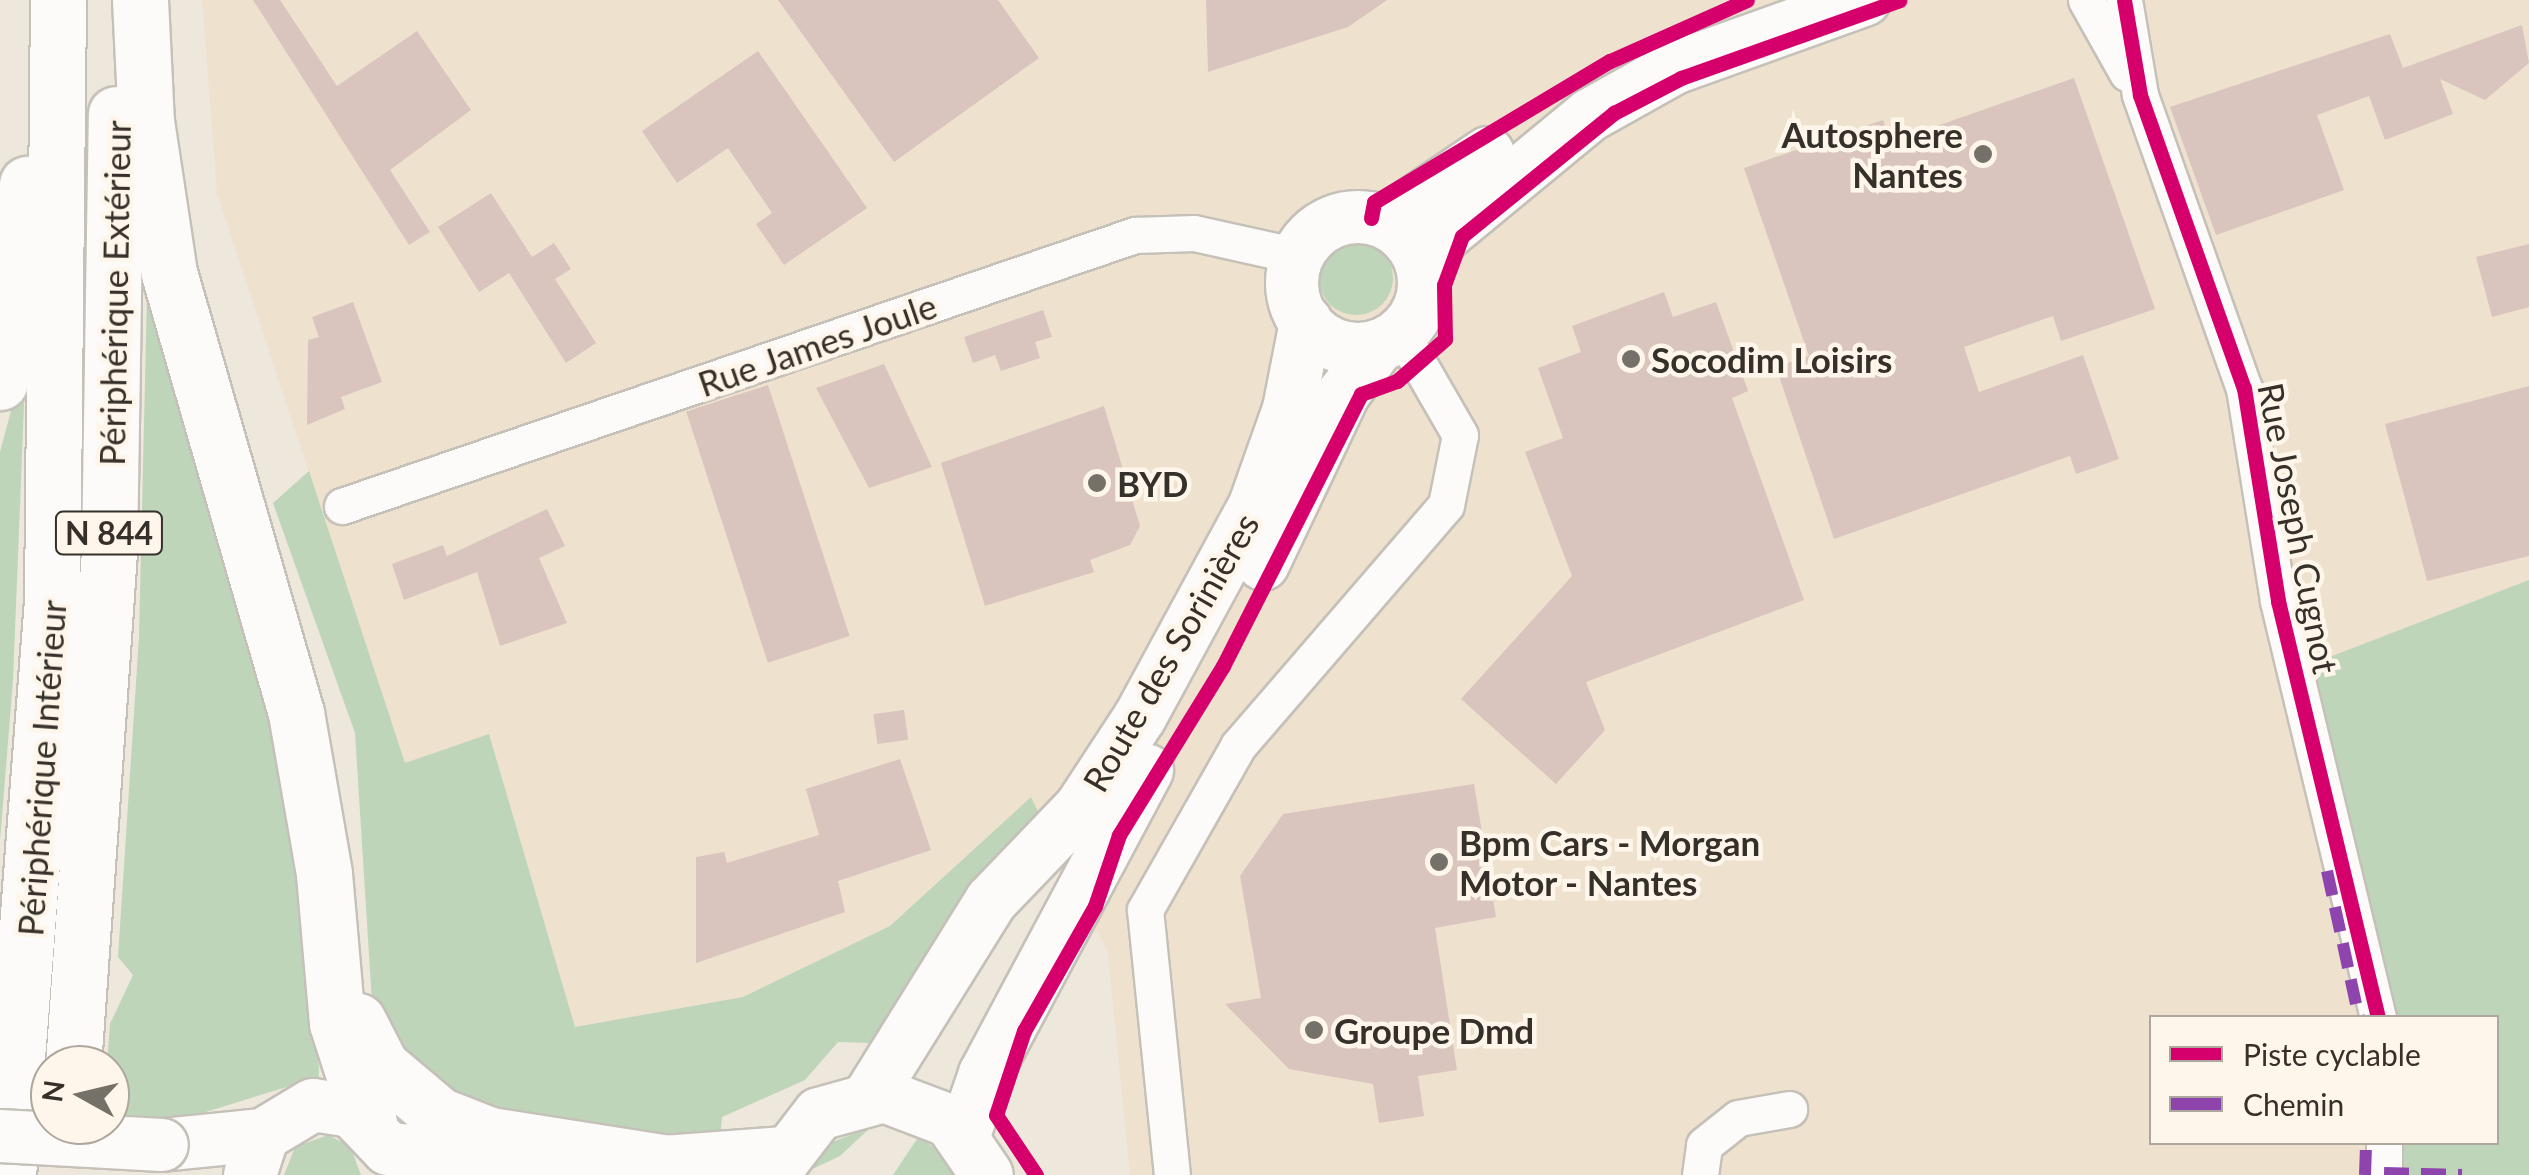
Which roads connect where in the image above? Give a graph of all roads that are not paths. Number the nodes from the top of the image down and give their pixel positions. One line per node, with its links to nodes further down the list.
1 (55, 0): 13 (highway); 29 (highway, Périphérique Intérieur / N 844)
2 (115, 0): 17 (highway, Périphérique Extérieur / N 844)
3 (140, 0): 15 (highway)
4 (1780, 0): 9 (main road)
5 (1864, 0): 9 (main road)
6 (2086, 0): 8 (street, Rue Joseph Cugnot)
7 (2124, 0): 8 (street, Rue Joseph Cugnot)
8 (2140, 96): 16 (street, Rue Joseph Cugnot)
9 (1402, 239): 10 (main road); 12 (main road, Route des Sorinières)
10 (1298, 256): 11 (main road, Route des Sorinières); 14 (street, Rue James Joule)
11 (1306, 322): 12 (main road); 18 (main road, Route des Sorinières)
12 (1390, 339): 25 (main road, Route des Sorinières); 32 (street)
13 (0, 382)
14 (342, 506)
15 (330, 928): 23 (highway); 26 (highway)
16 (2377, 1015)
17 (75, 1045)
18 (869, 1097): 25 (main road); 27 (main road)
19 (1790, 1109): 33 (street)
20 (0, 1136): 24 (main road, bridge)
21 (65, 1145): 30 (highway)
22 (2384, 1145): 34 (street)
23 (383, 1149): 24 (main road); 26 (main road)
24 (256, 1155)
25 (976, 1155)
26 (668, 1163): 27 (main road)
27 (777, 1164)
28 (0, 1168): 31 (main road)
29 (8, 1175)
30 (62, 1175)
31 (87, 1175)
32 (1172, 1175)
33 (1700, 1175)
34 (2384, 1175)

